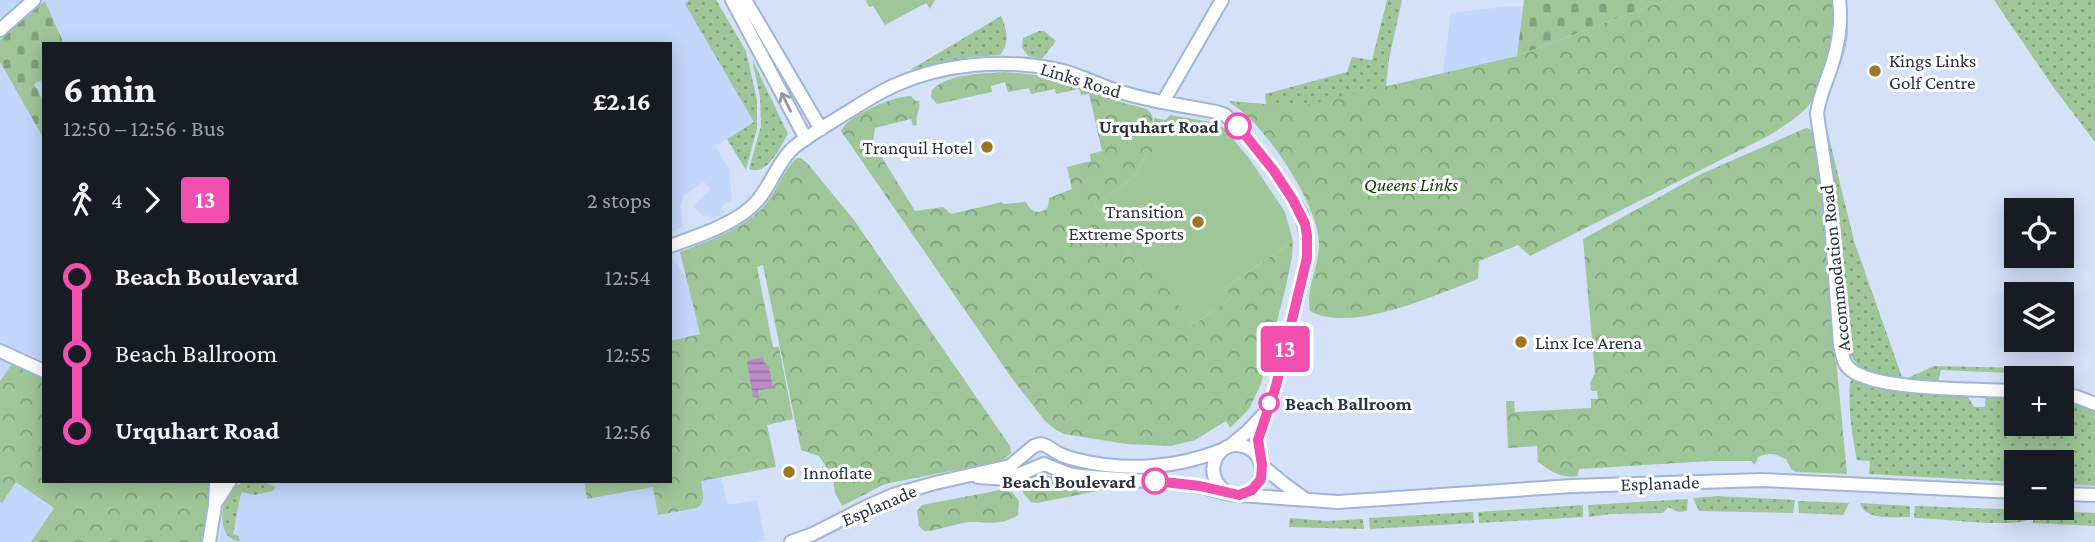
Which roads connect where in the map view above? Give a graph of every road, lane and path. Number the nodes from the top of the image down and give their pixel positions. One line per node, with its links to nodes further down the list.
1 (34, 0): 6 (street)
2 (733, 0): 9 (street, one-way to 2)
3 (745, 0): 8 (street)
4 (1222, 0): 7 (street)
5 (1839, 0): 13 (street, Accommodation Road)
6 (0, 30)
7 (1163, 102): 8 (street, Links Road); 16 (street, Links Road)
8 (821, 129): 9 (street, Links Road)
9 (806, 139): 10 (street, Links Road)
10 (672, 245)
11 (0, 351): 12 (street)
12 (42, 370)
13 (2004, 390)
14 (2074, 396): 15 (street)
15 (2095, 404)
16 (1267, 408): 17 (street, Links Road); 18 (street, Links Road)
17 (1226, 449): 18 (street); 19 (street, Esplanade); 24 (street)
18 (1261, 463): 24 (street); 26 (street)
19 (971, 476): 24 (street, Esplanade); 29 (street, Esplanade)
20 (216, 483): 27 (street)
21 (228, 483): 27 (street)
22 (2004, 491): 26 (street, Esplanade)
23 (2074, 494): 25 (street)
24 (1235, 495): 26 (street, Esplanade)
25 (2095, 495)
26 (1305, 499)
27 (215, 505): 28 (street)
28 (209, 542)
29 (790, 542)

